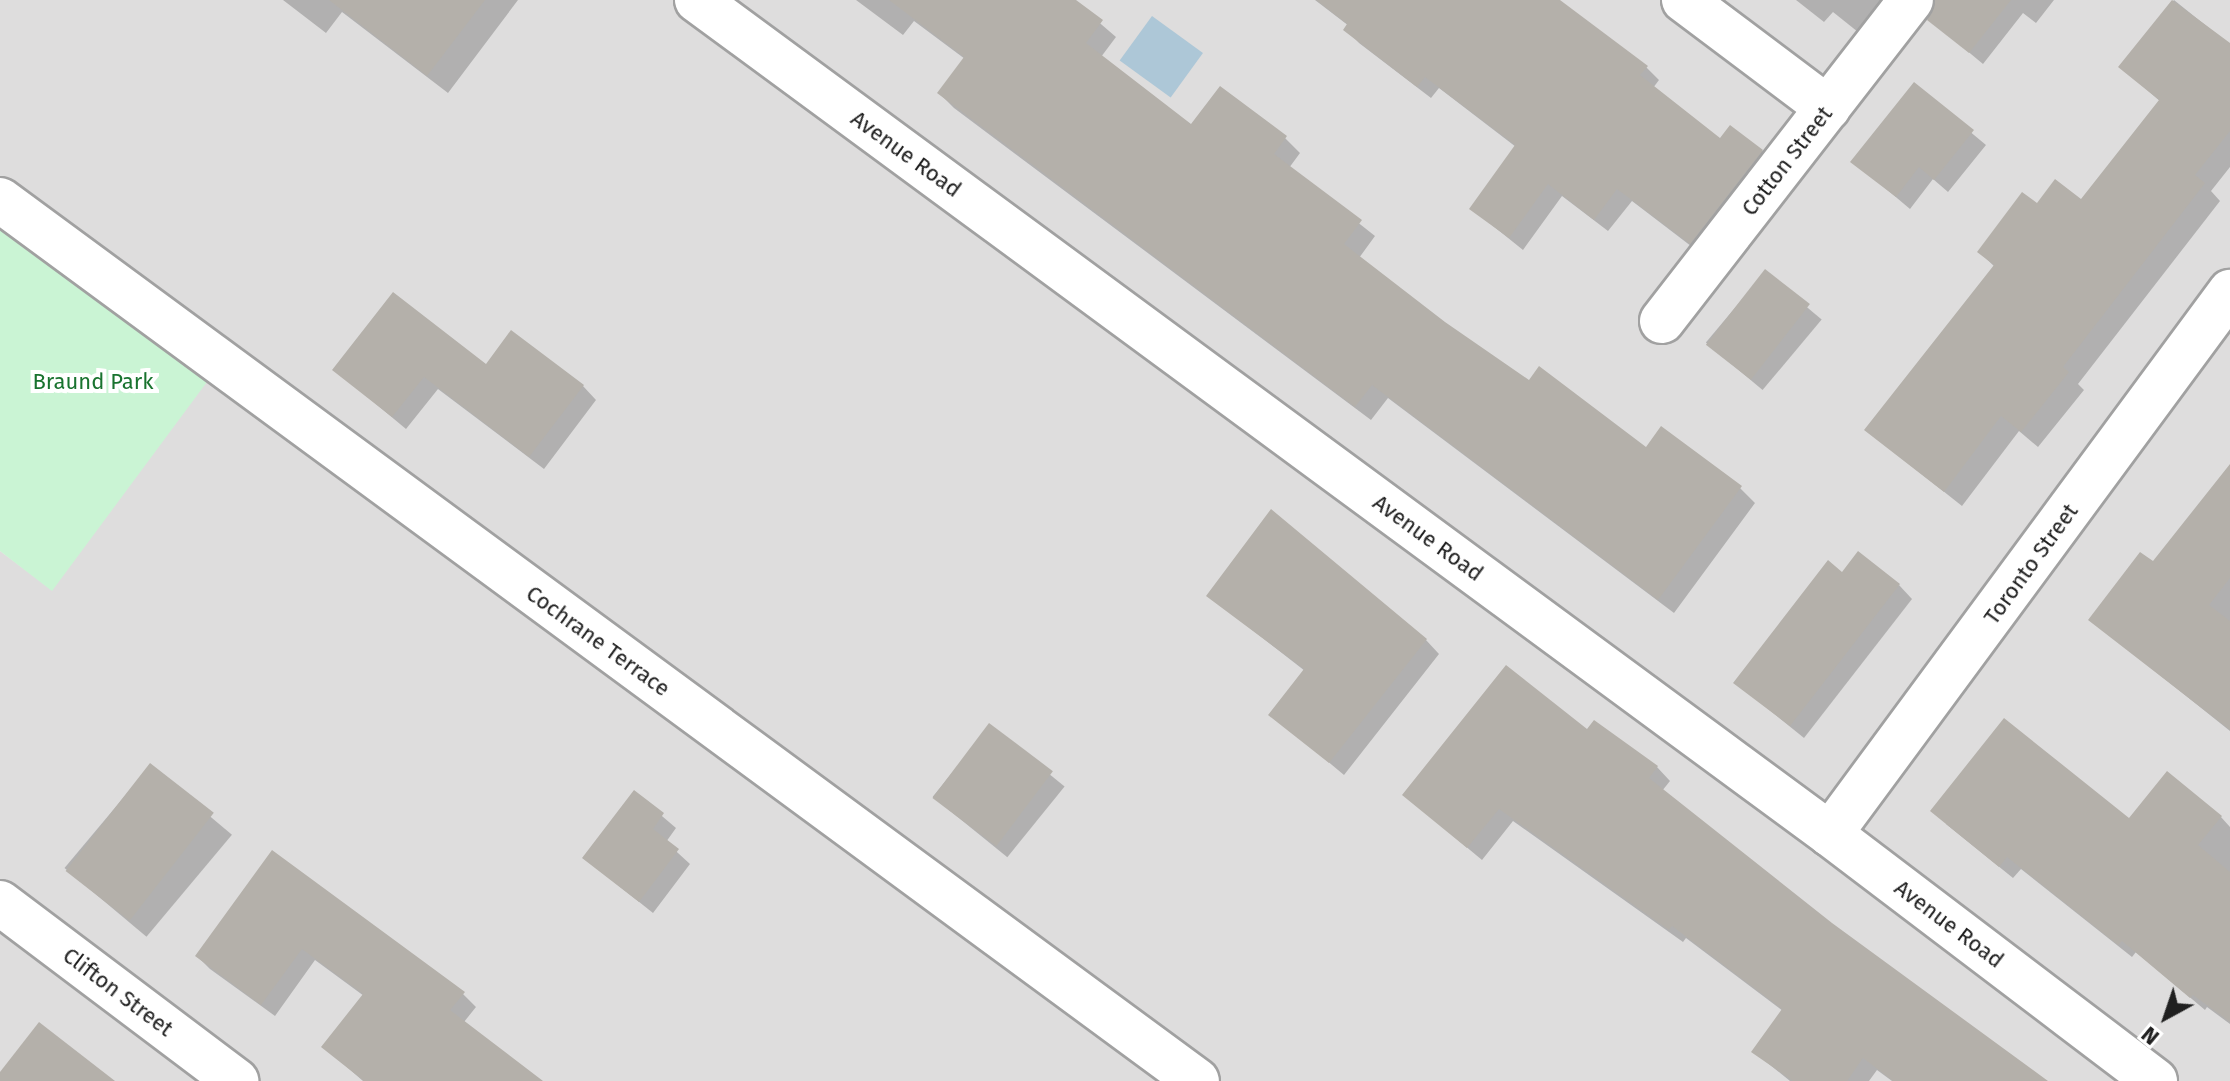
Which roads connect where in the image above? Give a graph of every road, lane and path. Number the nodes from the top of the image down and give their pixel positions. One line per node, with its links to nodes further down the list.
1 (697, 0): 8 (street, Avenue Road)
2 (1684, 0): 4 (street)
3 (1911, 0): 4 (street, Cotton Street)
4 (1828, 108): 7 (street, Cotton Street)
5 (0, 200): 11 (street, Cochrane Terrace)
6 (2230, 292): 8 (street, Toronto Street)
7 (1662, 321)
8 (1830, 834): 12 (street, Avenue Road)
9 (0, 903): 10 (street, Clifton Street)
10 (236, 1081)
11 (1197, 1081)
12 (2155, 1081)

